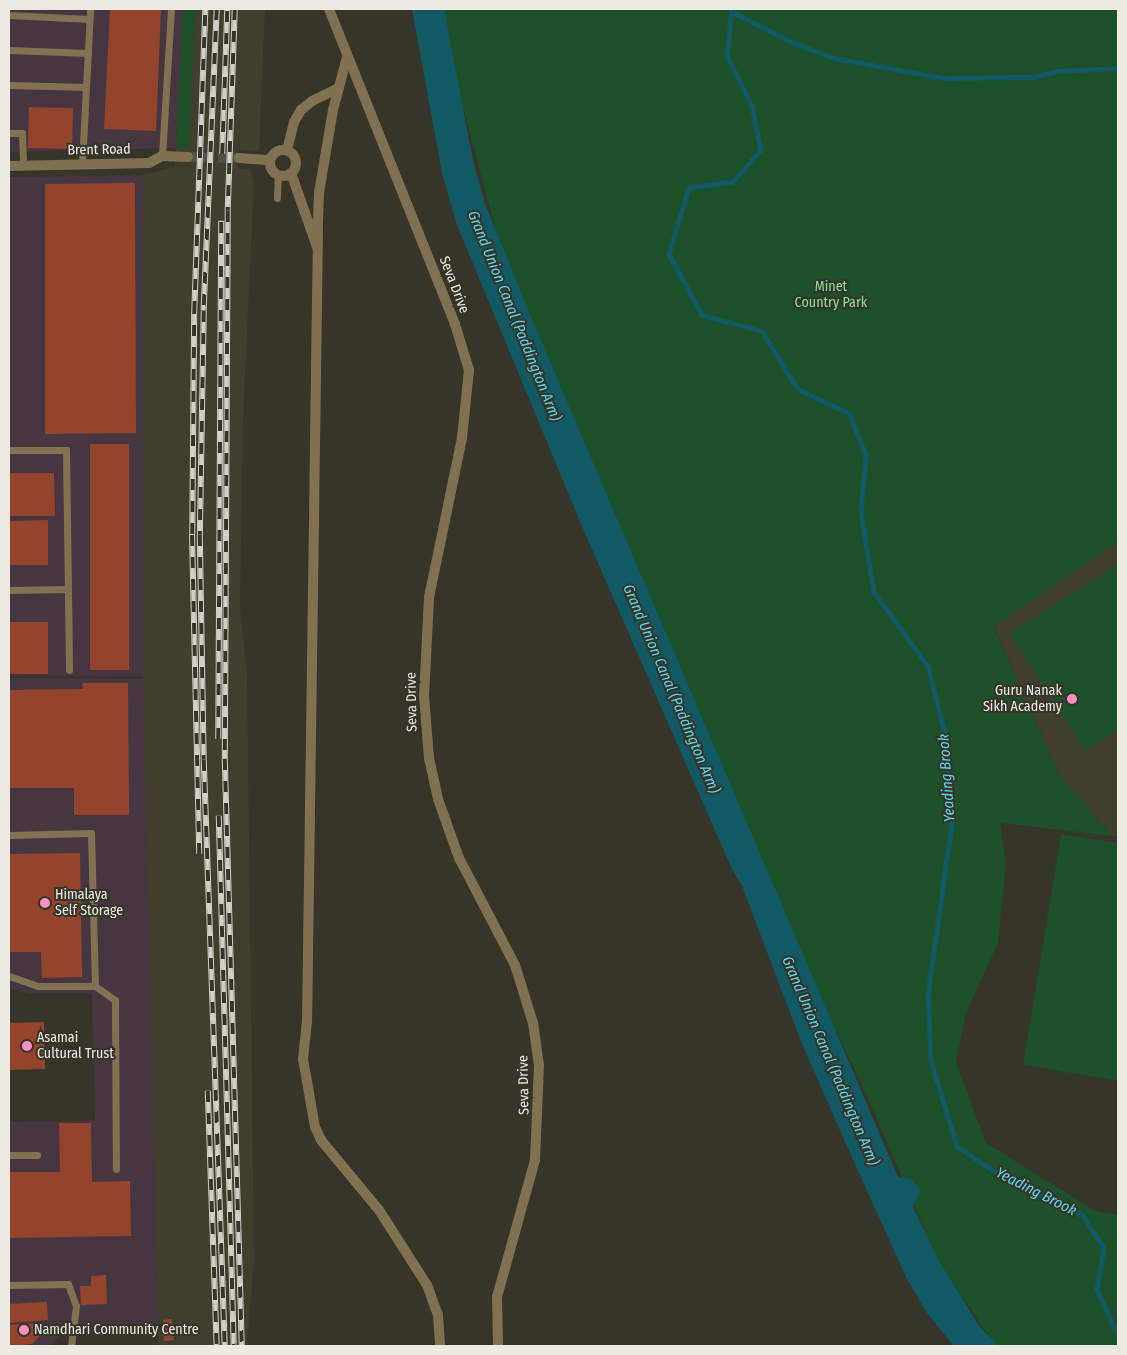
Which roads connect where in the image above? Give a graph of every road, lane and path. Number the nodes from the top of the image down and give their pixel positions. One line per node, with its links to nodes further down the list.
1 (90, 9): 5 (lane)
2 (171, 9): 14 (lane)
3 (329, 9): 8 (street, Seva Drive)
4 (9, 15): 5 (lane)
5 (90, 19): 7 (lane)
6 (9, 50): 7 (lane)
7 (88, 53): 10 (lane)
8 (347, 57): 11 (street); 38 (street, Seva Drive)
9 (9, 85): 10 (lane)
10 (86, 87): 18 (lane)
11 (337, 89): 13 (street); 24 (street)
12 (9, 133): 20 (lane)
13 (287, 150): 17 (street); 21 (street)
14 (162, 156): 15 (street, Brent Road); 18 (street, Brent Road)
15 (188, 157)
16 (239, 158): 17 (street)
17 (270, 160): 22 (street)
18 (82, 164): 20 (street, Brent Road)
19 (9, 166): 20 (street, Brent Road)
20 (23, 166)
21 (291, 173): 22 (street); 24 (street)
22 (278, 175): 23 (lane)
23 (277, 198)
24 (318, 249): 37 (street)
25 (9, 450): 26 (lane)
26 (68, 589): 27 (lane); 28 (lane)
27 (9, 590)
28 (69, 670)
29 (9, 835): 31 (lane)
30 (9, 976): 31 (lane)
31 (95, 986): 34 (lane)
32 (9, 1155): 33 (lane)
33 (37, 1155)
34 (116, 1169)
35 (9, 1285): 36 (lane)
36 (71, 1346)
37 (440, 1346)
38 (498, 1346)

